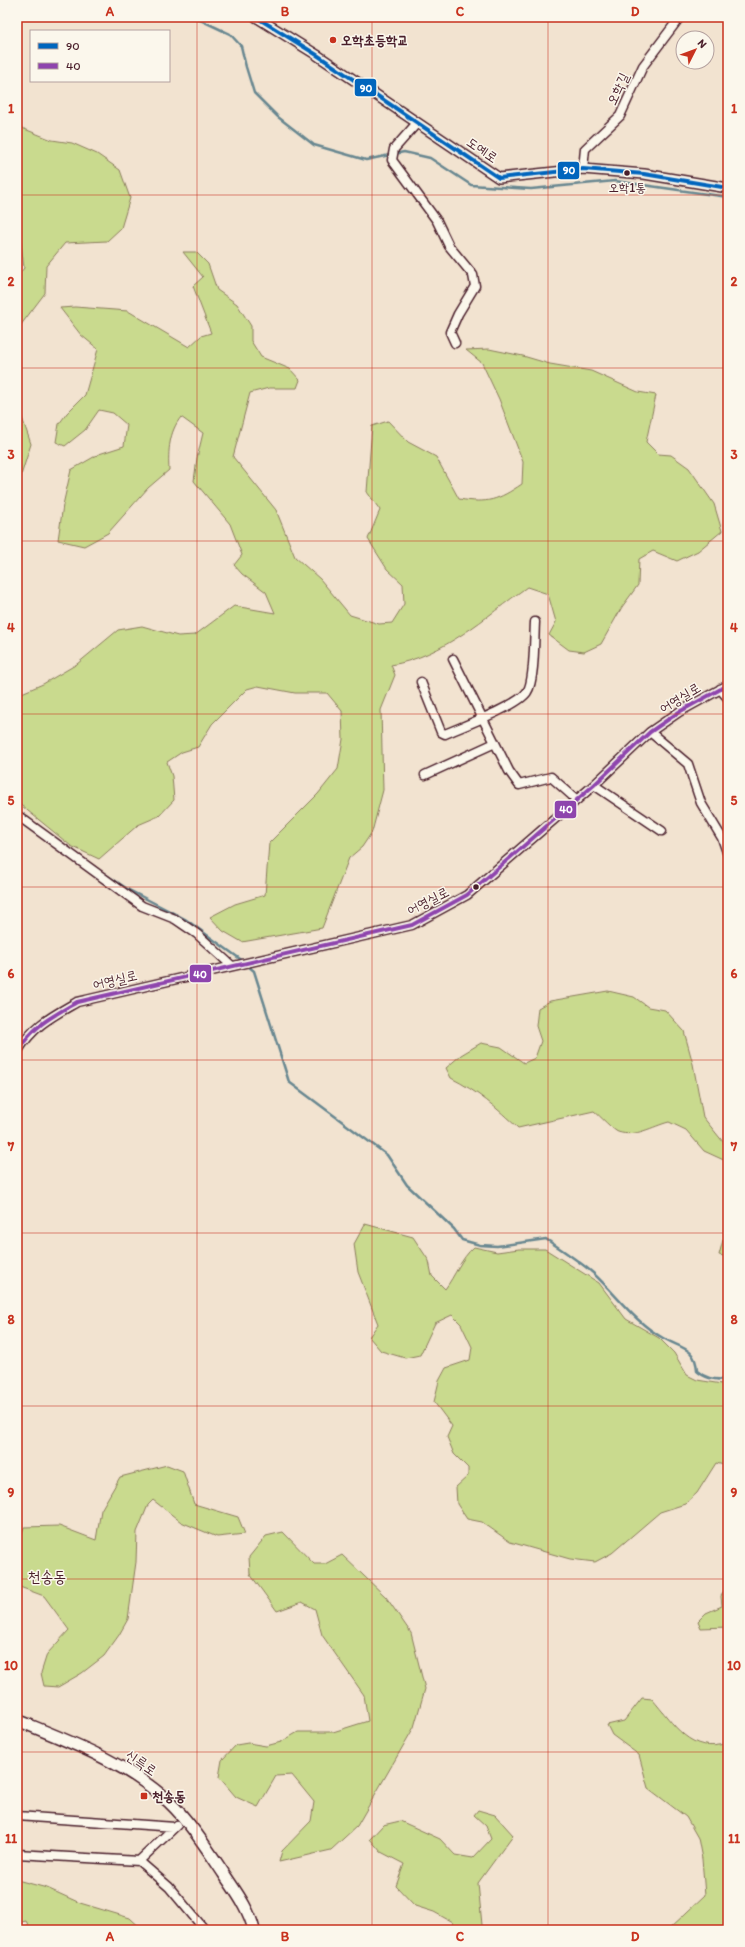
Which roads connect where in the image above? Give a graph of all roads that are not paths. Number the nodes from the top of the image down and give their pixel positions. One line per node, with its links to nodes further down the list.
1 (256, 17): 3 (street, 도예로)
2 (680, 17): 4 (street, 오학길)
3 (417, 123): 4 (street, 도예로); 6 (street)
4 (583, 169): 5 (street, 도예로)
5 (728, 188)
6 (455, 343)
7 (535, 622): 13 (street)
8 (453, 659): 13 (street)
9 (421, 682): 13 (street)
10 (728, 685): 11 (street, 어영실로)
11 (720, 689): 12 (street); 14 (street, 어영실로)
12 (728, 698)
13 (483, 718): 15 (street)
14 (650, 732): 17 (street, 어영실로); 21 (street)
15 (495, 744): 16 (street); 18 (street)
16 (425, 775)
17 (594, 785): 18 (street, 어영실로); 20 (street)
18 (576, 800): 22 (street, 어영실로)
19 (17, 815): 22 (street)
20 (662, 831)
21 (728, 855)
22 (234, 965): 23 (street, 어영실로)
23 (17, 1052)
24 (17, 1720): 26 (main road, 신륵로)
25 (17, 1816): 27 (street)
26 (183, 1818): 27 (street); 31 (main road, 신륵로)
27 (176, 1827): 29 (street)
28 (17, 1854): 29 (street)
29 (139, 1861): 30 (street)
30 (205, 1930)
31 (254, 1930)

